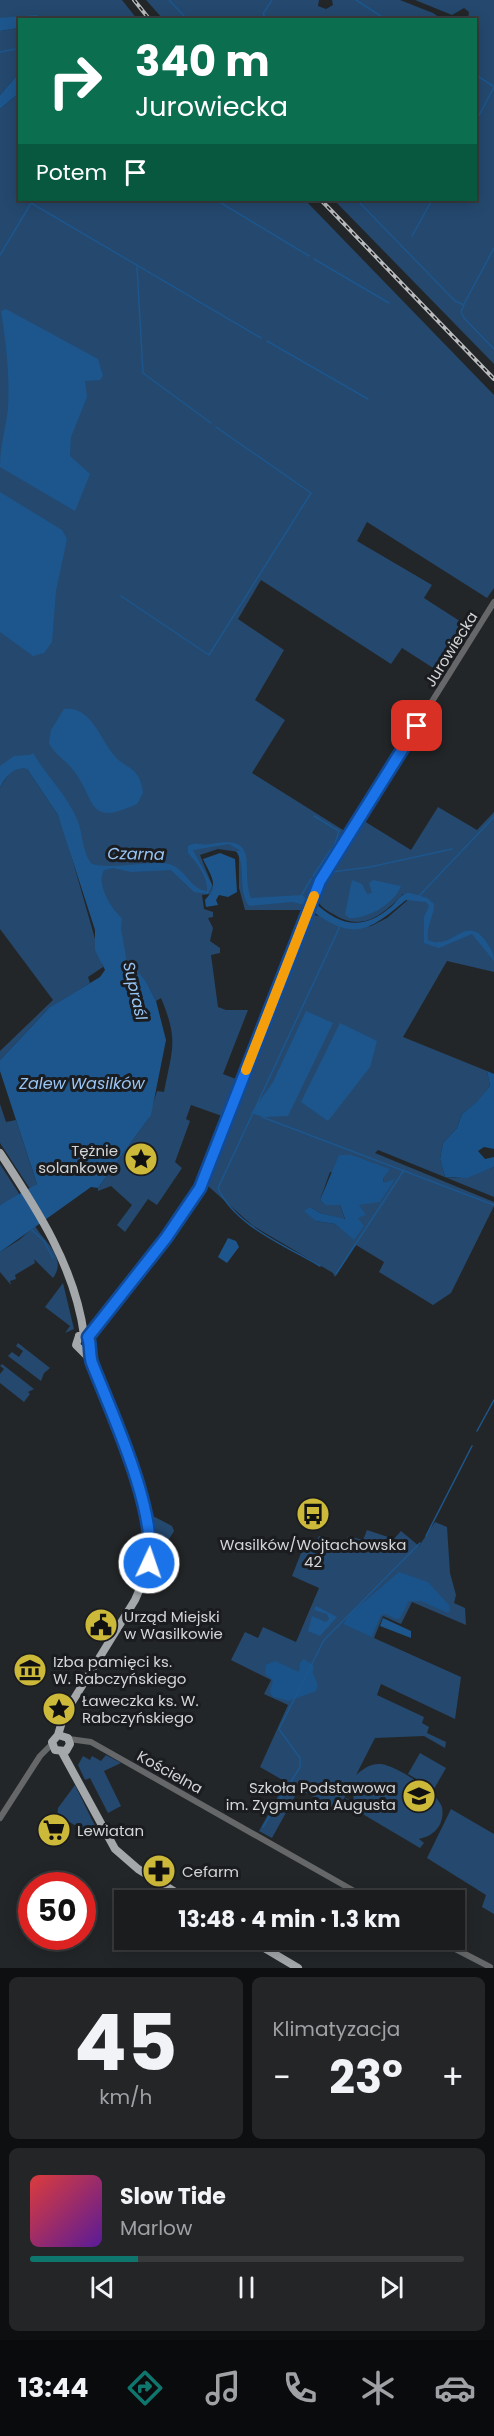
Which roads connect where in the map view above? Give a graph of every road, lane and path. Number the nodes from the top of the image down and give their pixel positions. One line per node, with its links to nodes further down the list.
1 (494, 602): 3 (street, Jurowiecka)
2 (0, 1153): 3 (main road)
3 (84, 1336): 4 (main road); 4 (main road)
4 (85, 1348): 5 (main road)
5 (62, 1743): 6 (street); 7 (main road); 8 (street, Kościelna)
6 (0, 1818)
7 (172, 1890)
8 (353, 1890)
9 (268, 1950): 12 (main road)
10 (457, 1950): 11 (street)
11 (487, 1966)
12 (298, 1968)

